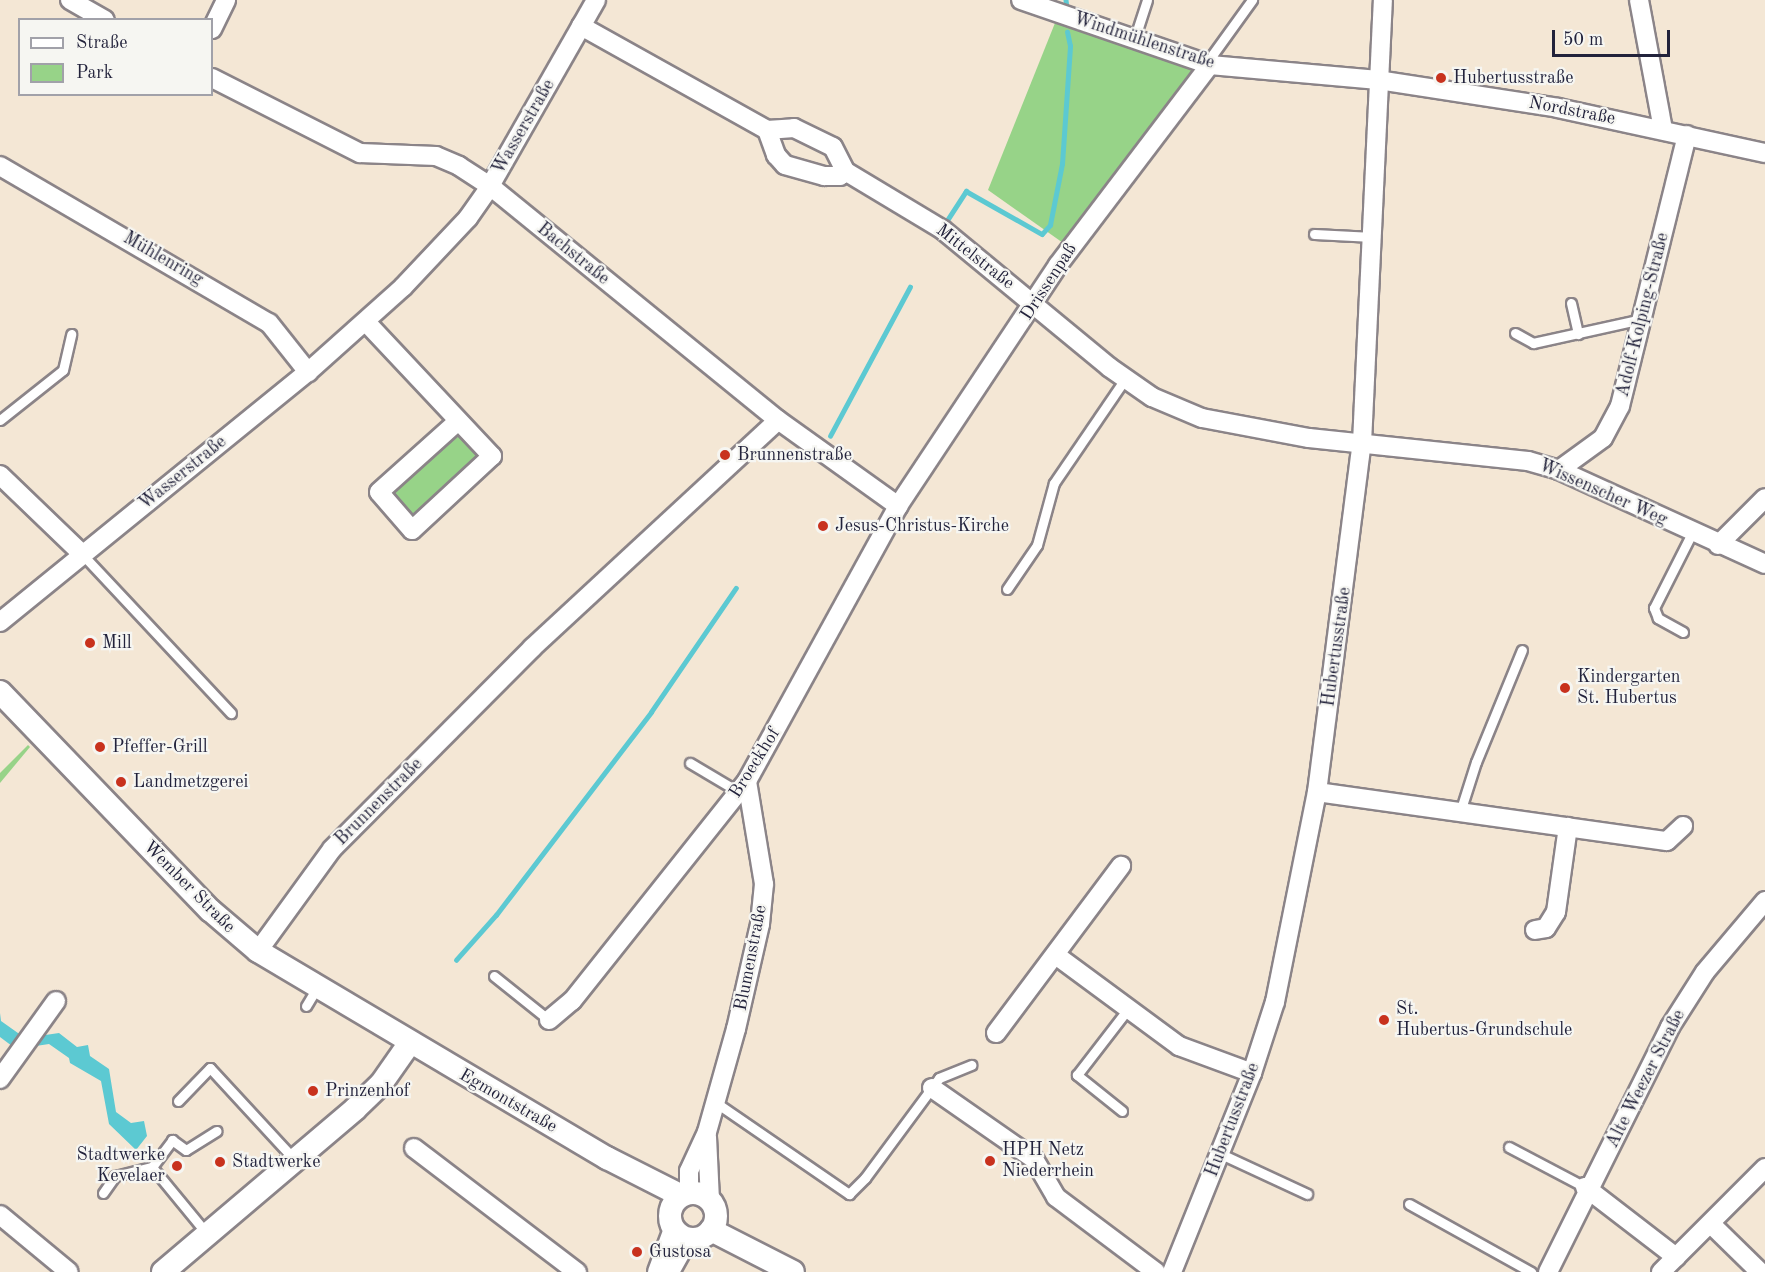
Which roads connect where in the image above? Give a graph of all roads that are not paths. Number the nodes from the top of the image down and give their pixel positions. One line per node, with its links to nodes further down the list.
1 (70, 0): 9 (street)
2 (226, 0): 11 (street)
3 (596, 0): 10 (street, Wasserstraße)
4 (1021, 0): 12 (street, Windmühlenstraße)
5 (1147, 0): 12 (lane)
6 (1252, 0): 13 (lane)
7 (1383, 0): 15 (street, Hubertusstraße)
8 (1639, 0): 16 (street)
9 (102, 18)
10 (581, 26): 17 (street); 22 (street, Wasserstraße)
11 (213, 27)
12 (1134, 41): 13 (street, Windmühlenstraße)
13 (1210, 65): 15 (street, Windmühlenstraße); 26 (street, Drissenpaß)
14 (213, 77): 22 (street, Bachstraße)
15 (1378, 80): 16 (street, Nordstraße); 24 (street, Hubertusstraße)
16 (1664, 129): 18 (street, Nordstraße)
17 (767, 130): 21 (street, Mittelstraße); 21 (street)
18 (1687, 135): 19 (street, Nordstraße); 27 (street, Adolf-Kolping-Straße)
19 (1765, 153)
20 (0, 166): 32 (street, Mühlenring)
21 (845, 171): 26 (street, Mittelstraße)
22 (490, 186): 28 (street, Wasserstraße); 35 (street, Bachstraße)
23 (1314, 234): 24 (lane)
24 (1373, 237): 37 (street, Hubertusstraße)
25 (1571, 303): 31 (lane)
26 (1035, 304): 33 (street, Mittelstraße); 41 (street, Drissenpaß)
27 (1642, 319): 31 (lane); 38 (street, Adolf-Kolping-Straße)
28 (366, 322): 32 (street, Wasserstraße); 36 (street)
29 (1515, 333): 31 (lane)
30 (71, 334): 34 (lane)
31 (1578, 334)
32 (308, 372): 44 (street, Wasserstraße)
33 (1125, 379): 37 (street, Mittelstraße); 46 (lane)
34 (0, 420)
35 (777, 420): 41 (street, Bachstraße); 61 (street, Brunnenstraße)
36 (457, 422): 36 (street)
37 (1362, 443): 38 (street, Wissenscher Weg); 54 (street, Hubertusstraße)
38 (1559, 470): 42 (street, Wissenscher Weg)
39 (0, 475): 44 (street)
40 (1765, 498): 43 (street)
41 (898, 506): 53 (street, Broeckhof)
42 (1692, 533): 43 (street, Wissenscher Weg); 48 (lane)
43 (1718, 545): 45 (street, Wissenscher Weg)
44 (82, 554): 47 (street, Wasserstraße); 51 (lane)
45 (1765, 564)
46 (1007, 589)
47 (0, 622)
48 (1683, 632)
49 (1522, 650): 55 (lane)
50 (0, 692): 61 (street, Wember Straße)
51 (231, 713)
52 (690, 763): 53 (lane)
53 (743, 786): 66 (street, Broeckhof); 74 (street, Blumenstraße)
54 (1317, 792): 55 (street); 70 (street, Hubertusstraße)
55 (1460, 812): 57 (street)
56 (1683, 826): 57 (street)
57 (1568, 827): 60 (street)
58 (1121, 866): 62 (street)
59 (1765, 901): 85 (street, Alte Weezer Straße)
60 (1535, 930)
61 (258, 951): 68 (street, Wember Straße)
62 (1057, 956): 65 (street); 67 (street)
63 (494, 976): 66 (lane)
64 (56, 1000): 71 (street)
65 (1128, 1009): 70 (street); 75 (lane)
66 (549, 1020)
67 (996, 1033)
68 (409, 1044): 81 (street, Egmontstraße); 82 (street)
69 (971, 1065): 72 (lane)
70 (1252, 1073): 80 (street, Hubertusstraße)
71 (0, 1079)
72 (932, 1088): 74 (lane); 101 (street)
73 (177, 1101): 82 (lane)
74 (715, 1102): 77 (street, Blumenstraße)
75 (1122, 1112)
76 (217, 1131): 83 (lane)
77 (707, 1132): 89 (street, Blumenstraße); 91 (street, Blumenstraße)
78 (1509, 1147): 85 (lane)
79 (414, 1148): 98 (street)
80 (1221, 1154): 87 (lane); 102 (street, Hubertusstraße)
81 (607, 1158): 89 (street, Egmontstraße); 89 (street, Egmontstraße)
82 (297, 1162): 93 (street)
83 (152, 1167): 86 (lane); 93 (lane)
84 (1765, 1168): 92 (street)
85 (1588, 1188): 94 (street); 104 (street, Alte Weezer Straße)
86 (103, 1193)
87 (1307, 1194)
88 (1409, 1204): 103 (lane)
89 (682, 1206): 91 (street); 91 (street); 99 (street); 100 (street)
90 (0, 1215): 96 (street)
91 (713, 1216): 95 (street)
92 (1711, 1224): 94 (street); 106 (street)
93 (208, 1236): 97 (street)
94 (1676, 1257): 105 (street)
95 (789, 1270)
96 (69, 1272)
97 (164, 1272)
98 (576, 1272)
99 (657, 1272)
100 (670, 1272)
101 (1156, 1272)
102 (1172, 1272)
103 (1531, 1272)
104 (1548, 1272)
105 (1661, 1272)
106 (1760, 1272)

